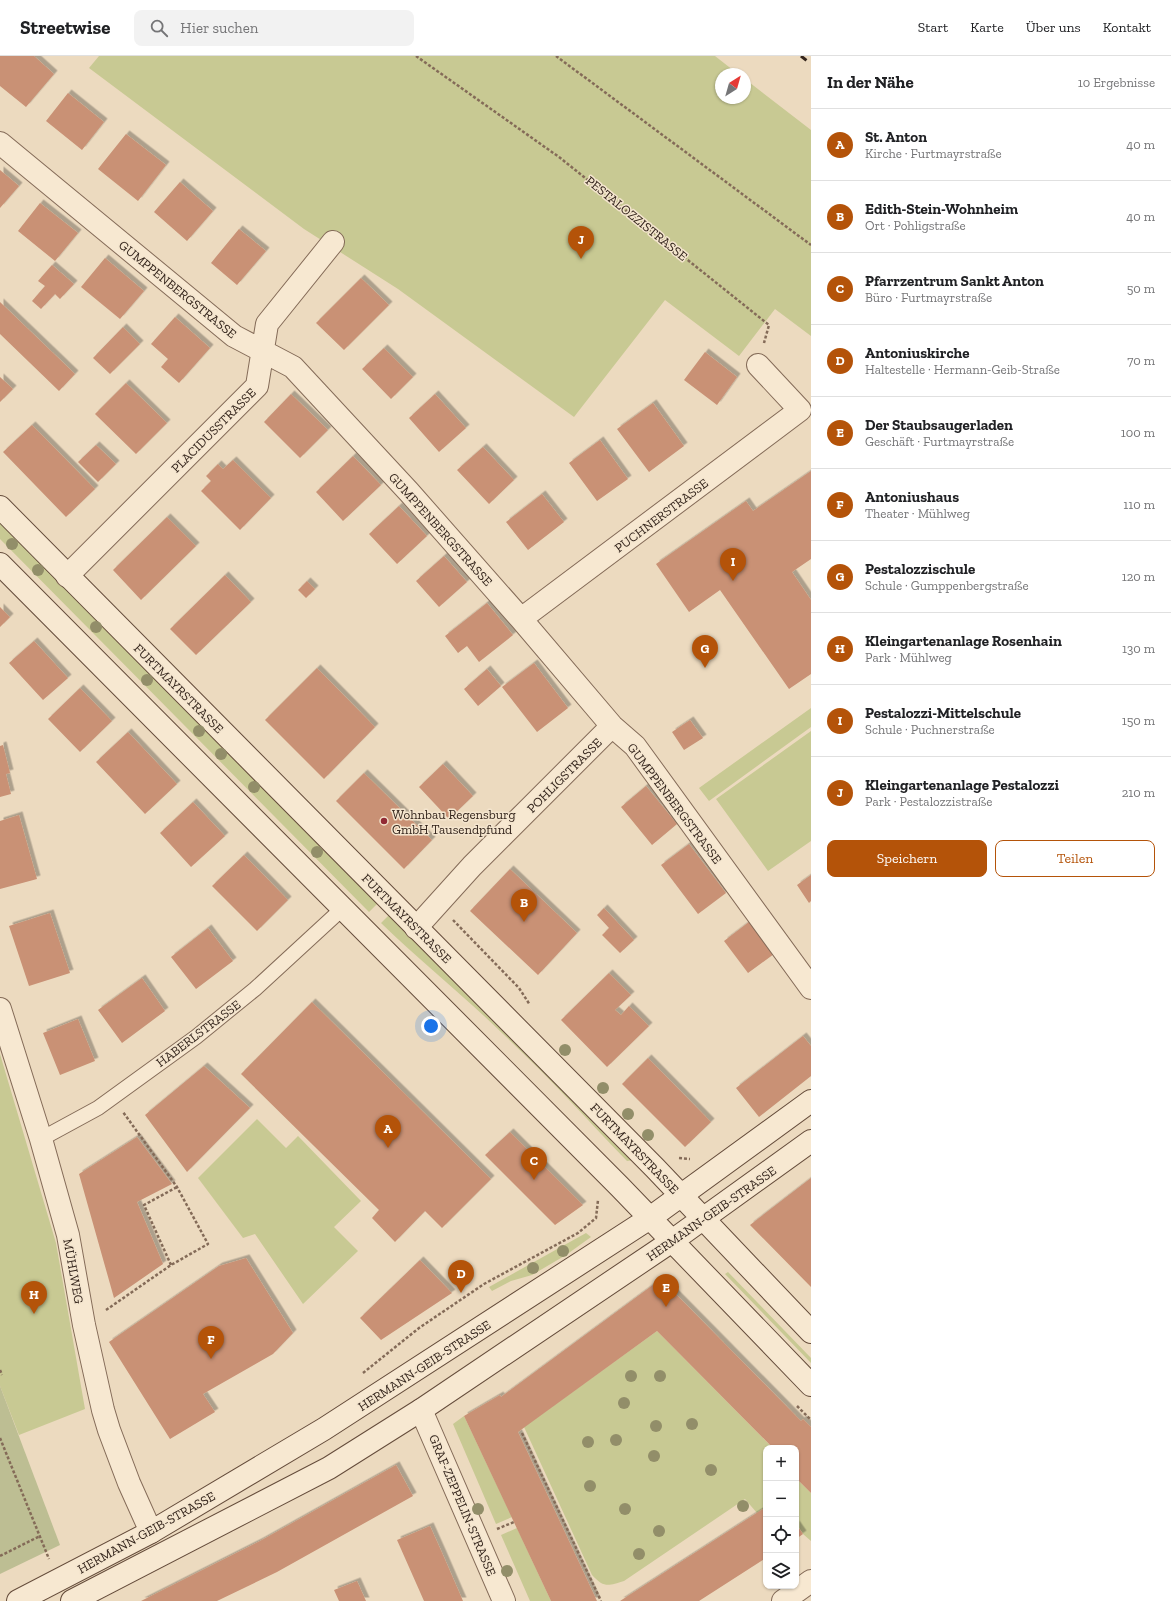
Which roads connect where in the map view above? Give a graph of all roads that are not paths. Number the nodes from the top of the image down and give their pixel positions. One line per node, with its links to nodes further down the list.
1 (0, 143): 3 (street, GUMPPENBERGSTRASSE)
2 (333, 242): 3 (street, PLACIDUSSTRASSE)
3 (263, 352): 7 (street, PLACIDUSSTRASSE); 8 (street, GUMPPENBERGSTRASSE)
4 (758, 365): 8 (street, PUCHNERSTRASSE)
5 (0, 507): 7 (street, FURTMAYRSTRASSE)
6 (0, 564): 10 (street)
7 (67, 576): 11 (street, FURTMAYRSTRASSE)
8 (522, 619): 9 (street, GUMPPENBERGSTRASSE)
9 (612, 726): 11 (street, POHLIGSTRASSE); 12 (street, GUMPPENBERGSTRASSE)
10 (342, 909): 15 (lane, HABERLSTRASSE); 18 (street)
11 (416, 928): 17 (street, FURTMAYRSTRASSE)
12 (811, 988)
13 (0, 1009): 15 (street, MÜHLWEG)
14 (811, 1101): 17 (street, HERMANN-GEIB-STRASSE)
15 (40, 1139): 24 (street, MÜHLWEG)
16 (811, 1141): 19 (street, HERMANN-GEIB-STRASSE)
17 (681, 1196): 18 (street, HERMANN-GEIB-STRASSE); 19 (street, FURTMAYRSTRASSE)
18 (650, 1218): 20 (street); 24 (street, HERMANN-GEIB-STRASSE)
19 (704, 1219): 20 (street, HERMANN-GEIB-STRASSE); 21 (street, FURTMAYRSTRASSE)
20 (672, 1241): 22 (street); 23 (street, HERMANN-GEIB-STRASSE)
21 (811, 1332)
22 (811, 1385)
23 (421, 1410): 27 (street, HERMANN-GEIB-STRASSE); 28 (street, GRAF-ZEPPELIN-STRASSE)
24 (151, 1532): 26 (street, HERMANN-GEIB-STRASSE)
25 (811, 1581): 29 (street)
26 (18, 1601)
27 (72, 1601)
28 (504, 1601)
29 (783, 1601)

